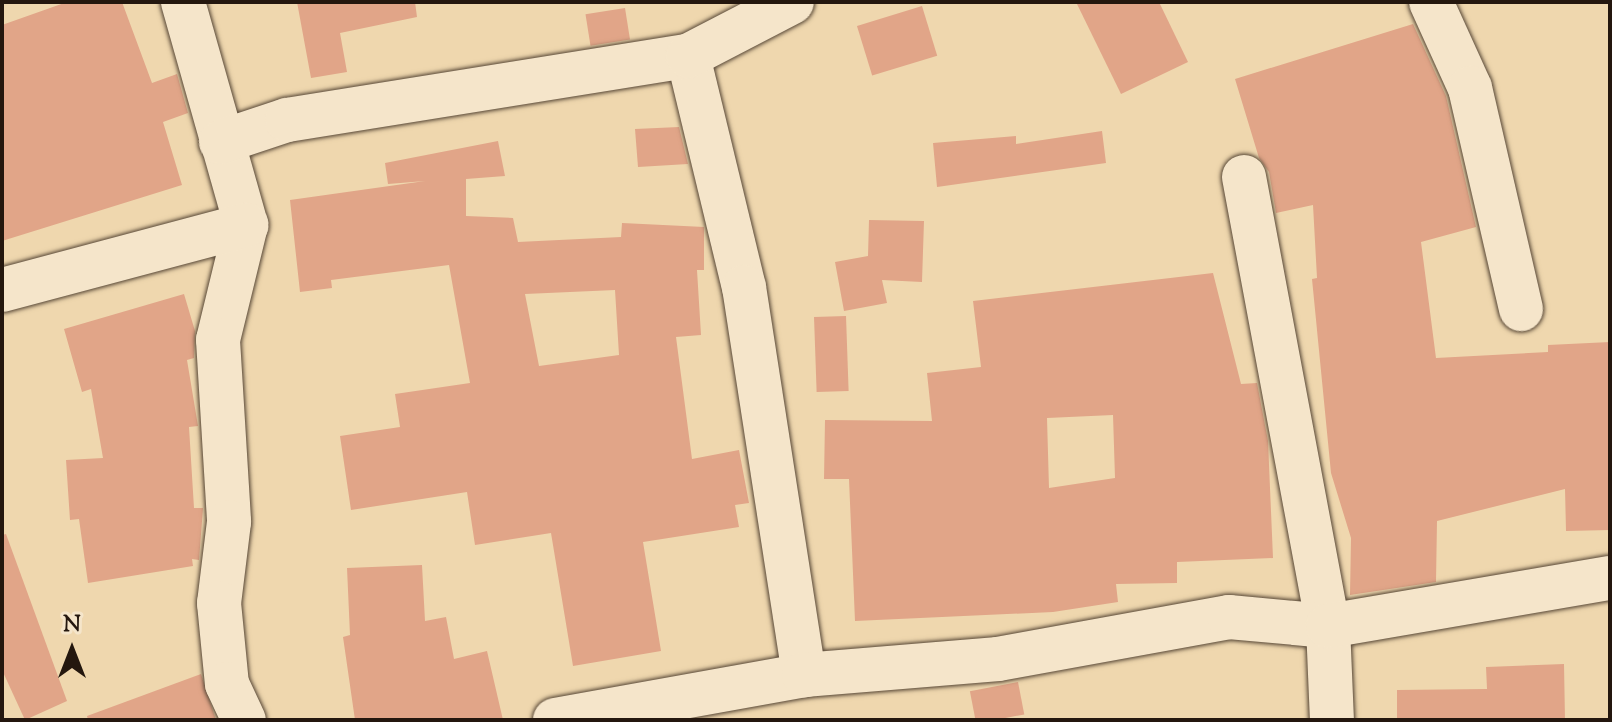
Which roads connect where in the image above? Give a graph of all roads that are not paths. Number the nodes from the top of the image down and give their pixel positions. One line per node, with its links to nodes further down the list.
1 (183, 2): 5 (street)
2 (792, 2): 4 (street)
3 (1431, 2): 9 (street)
4 (688, 56): 5 (street); 12 (street)
5 (221, 142): 7 (street)
6 (1244, 177): 11 (street)
7 (246, 225): 8 (street); 13 (street)
8 (2, 290)
9 (1521, 309)
10 (1610, 578): 11 (street)
11 (1328, 626): 12 (street); 15 (street)
12 (804, 675): 14 (street)
13 (244, 720)
14 (555, 720)
15 (1332, 720)

